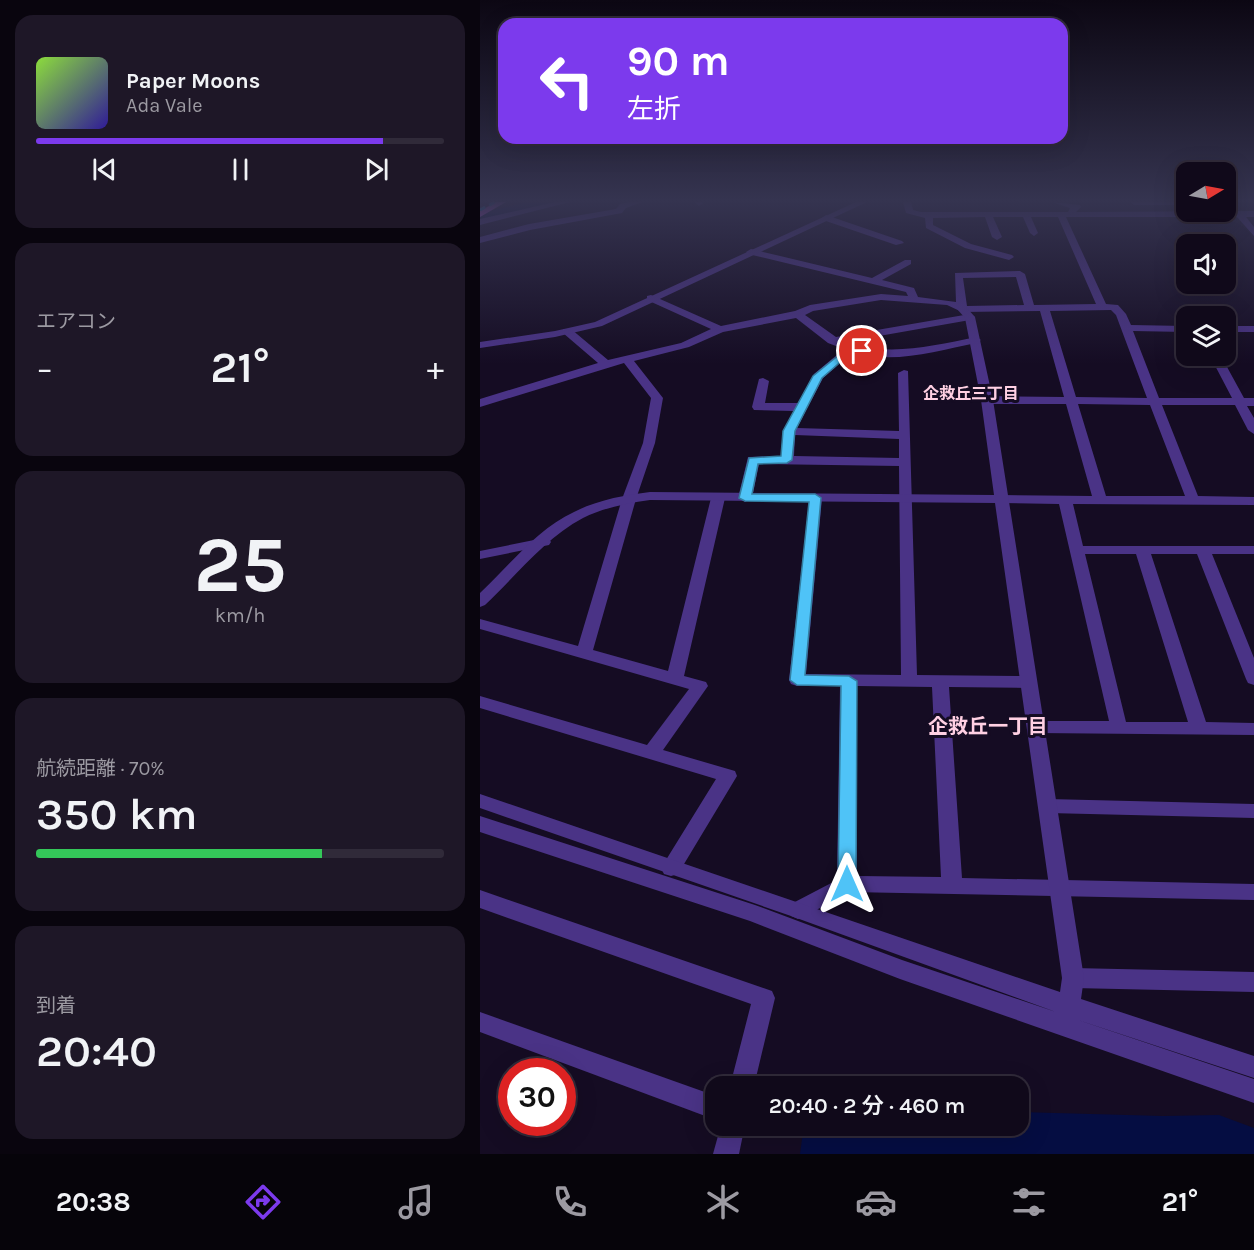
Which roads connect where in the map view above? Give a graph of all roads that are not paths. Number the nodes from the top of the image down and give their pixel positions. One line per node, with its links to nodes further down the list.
1 (743, 256): 10 (street)
2 (767, 256): 9 (street)
3 (981, 256): 8 (street)
4 (1004, 256): 6 (street)
5 (1081, 256): 14 (street)
6 (1009, 257)
7 (908, 262): 9 (street)
8 (978, 266): 12 (street); 15 (street)
9 (873, 281): 11 (street)
10 (651, 298): 18 (street); 22 (street)
11 (914, 298): 15 (street); 16 (street)
12 (1030, 307): 13 (street); 15 (street)
13 (1044, 307): 14 (street); 33 (street)
14 (1102, 307): 17 (street)
15 (966, 313): 23 (street); 24 (street)
16 (798, 314): 18 (street); 24 (street)
17 (1125, 328): 19 (street); 34 (street)
18 (720, 329): 27 (street)
19 (1176, 329)
20 (1236, 329): 21 (street)
21 (1254, 329)
22 (567, 331): 25 (street); 28 (street)
23 (976, 340): 26 (street); 32 (street)
24 (832, 341): 26 (street)
25 (480, 345)
26 (850, 349): 38 (street)
27 (626, 358): 28 (street); 47 (street)
28 (606, 364): 37 (street)
29 (1221, 366): 35 (street)
30 (904, 373): 41 (street)
31 (763, 381): 38 (street)
32 (987, 400): 33 (street); 49 (street)
33 (1072, 401): 34 (street); 51 (street)
34 (1154, 401): 35 (street); 52 (street)
35 (1240, 402): 36 (street); 39 (street)
36 (1254, 402)
37 (480, 403)
38 (801, 407): 40 (street)
39 (1254, 430)
40 (789, 431): 41 (street); 42 (street)
41 (905, 435): 43 (street)
42 (787, 460): 43 (street); 45 (street)
43 (906, 462): 48 (street)
44 (718, 498): 45 (street); 47 (street); 64 (street)
45 (745, 498): 46 (street)
46 (815, 498): 48 (street); 65 (street)
47 (629, 499): 54 (street); 62 (street)
48 (906, 499): 49 (street); 66 (street)
49 (1000, 499): 50 (street); 68 (street)
50 (1065, 500): 51 (street); 55 (street)
51 (1100, 500): 52 (street)
52 (1193, 500): 53 (street)
53 (1254, 501)
54 (544, 542): 59 (street); 60 (street)
55 (1077, 550): 56 (street); 71 (street)
56 (1142, 550): 57 (street); 72 (street)
57 (1203, 550): 58 (street); 63 (street)
58 (1254, 550)
59 (480, 555)
60 (480, 602)
61 (480, 624): 62 (street)
62 (584, 653): 64 (street)
63 (1254, 678)
64 (675, 679): 74 (street)
65 (849, 681): 66 (street); 80 (street)
66 (909, 681): 67 (street)
67 (940, 682): 68 (street); 81 (street)
68 (1029, 682): 70 (street)
69 (480, 702): 74 (street)
70 (1036, 727): 71 (street); 76 (street)
71 (1119, 728): 72 (street)
72 (1199, 728): 73 (street)
73 (1254, 729)
74 (652, 752): 79 (street)
75 (480, 801): 79 (street)
76 (1047, 806): 77 (street); 82 (street)
77 (1254, 811)
78 (480, 824): 90 (street)
79 (671, 868): 85 (street)
80 (847, 884): 81 (street); 85 (street)
81 (952, 884): 82 (street)
82 (1059, 888): 83 (street); 86 (street)
83 (1254, 892)
84 (480, 899): 92 (street)
85 (798, 910): 88 (street)
86 (1072, 978): 87 (street); 88 (street)
87 (1254, 982)
88 (1070, 1004): 90 (street); 91 (street)
89 (480, 1022): 94 (street)
90 (1065, 1027): 93 (street)
91 (1254, 1067)
92 (744, 1076)
93 (1254, 1091)
94 (705, 1104)
95 (730, 1136): 96 (street)
96 (726, 1154)

